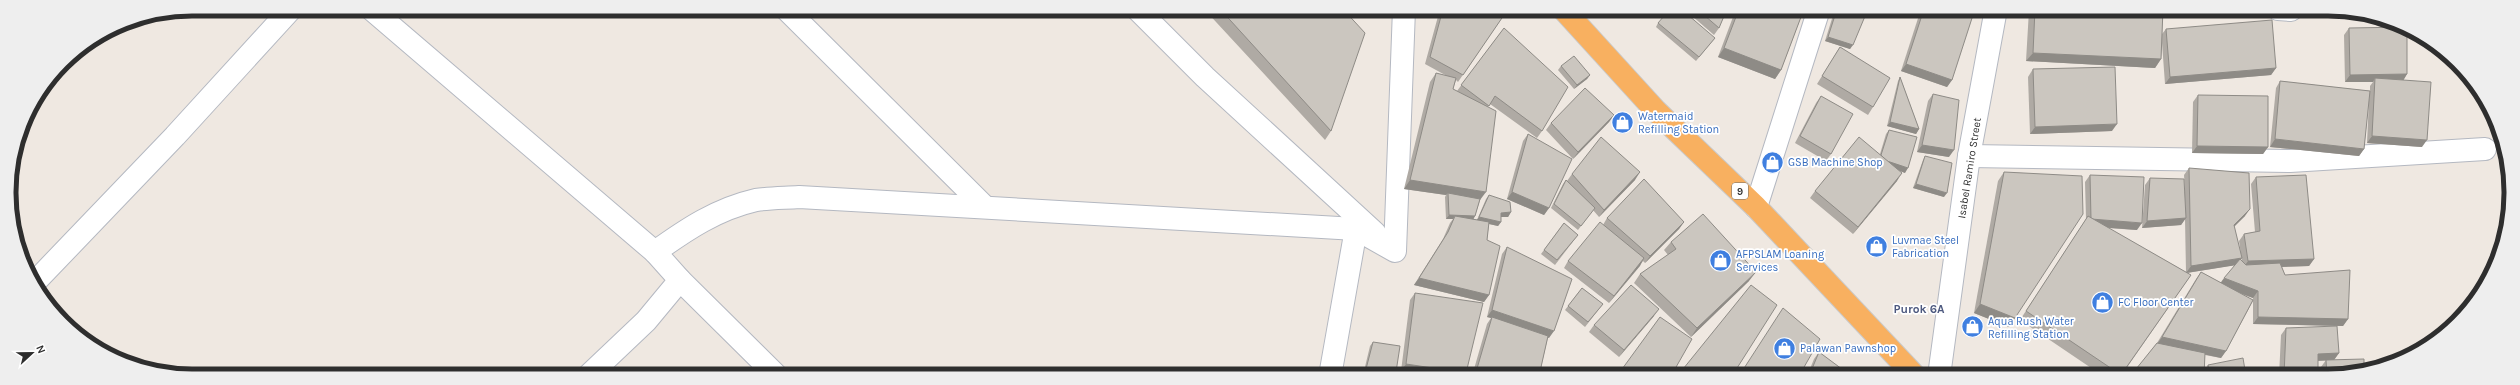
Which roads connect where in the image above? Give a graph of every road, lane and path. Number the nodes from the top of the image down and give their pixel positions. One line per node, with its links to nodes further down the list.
1 (285, 16): 16 (street)
2 (378, 16): 15 (street)
3 (793, 16): 11 (street)
4 (1145, 16): 14 (street)
5 (1404, 16): 14 (street)
6 (1569, 16): 12 (highway, 9)
7 (1816, 16): 12 (street)
8 (1995, 16): 10 (street, Isabel Ramiro Street)
9 (2485, 149): 10 (street)
10 (1969, 156): 22 (street, Isabel Ramiro Street)
11 (985, 207): 13 (street); 15 (street)
12 (1756, 207): 21 (highway, 9)
13 (1356, 229): 14 (street); 20 (street)
14 (1395, 251)
15 (655, 252): 17 (street)
16 (38, 278)
17 (680, 280): 18 (street); 19 (street)
18 (596, 369)
19 (771, 369)
20 (1331, 369)
21 (1908, 369)
22 (1940, 369)

